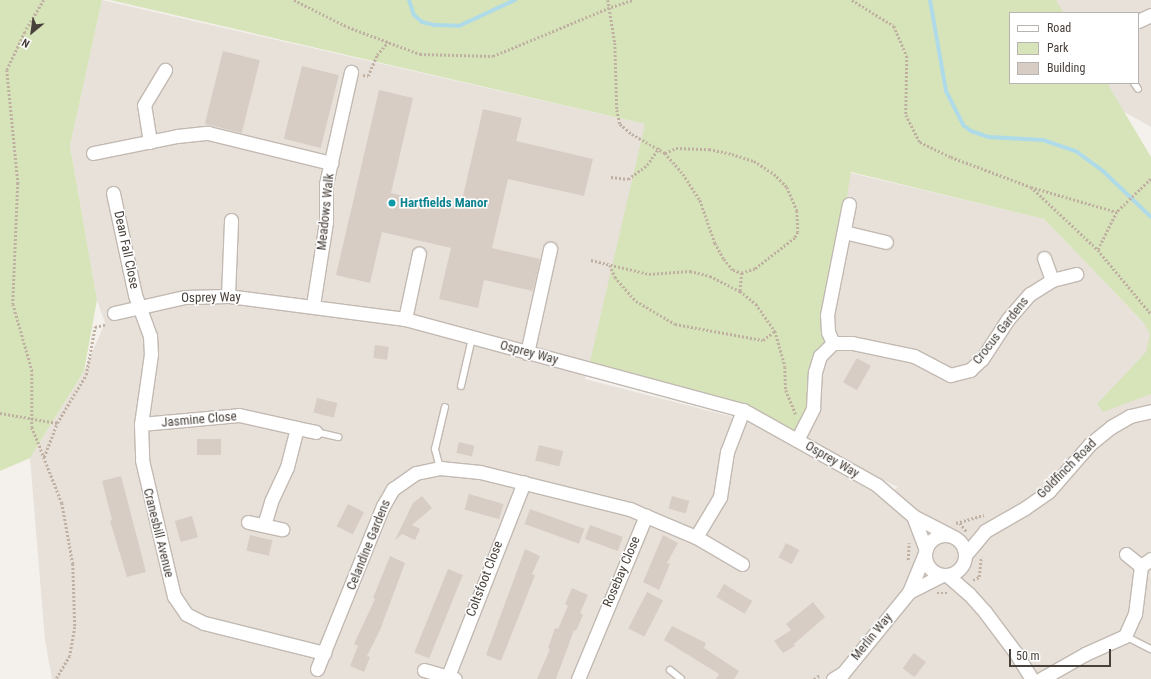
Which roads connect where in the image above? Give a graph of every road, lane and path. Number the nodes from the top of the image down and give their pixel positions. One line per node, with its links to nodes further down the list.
1 (44, 0): 51 (path)
2 (294, 0): 9 (path)
3 (608, 0): 6 (path)
4 (633, 0): 6 (path)
5 (852, 0): 19 (path)
6 (611, 7): 9 (path); 13 (path)
7 (1151, 15): 8 (street)
8 (1139, 21)
9 (388, 42): 11 (path)
10 (165, 70): 12 (street)
11 (351, 72): 16 (street, Meadows Walk)
12 (150, 142): 14 (street); 16 (street)
13 (659, 148): 15 (path); 17 (path)
14 (93, 153)
15 (665, 153): 32 (path); 32 (path)
16 (331, 163): 37 (street, Meadows Walk)
17 (611, 177)
18 (1151, 179): 22 (path)
19 (1031, 187): 22 (path); 27 (path)
20 (113, 193): 38 (street, Dean Fall Close)
21 (849, 204): 24 (street)
22 (1117, 212): 27 (path)
23 (231, 220): 36 (street)
24 (844, 232): 25 (street); 44 (street)
25 (886, 242)
26 (550, 250): 45 (street)
27 (1098, 250): 40 (path)
28 (419, 253): 41 (street)
29 (1044, 258): 34 (street)
30 (591, 260): 31 (path)
31 (609, 265): 35 (path); 42 (path)
32 (742, 273): 35 (path)
33 (1076, 274): 34 (street, Crocus Gardens)
34 (1052, 280): 44 (street, Crocus Gardens)
35 (740, 291): 42 (path)
36 (228, 296): 37 (street, Osprey Way); 38 (street, Osprey Way)
37 (313, 305): 41 (street, Osprey Way)
38 (141, 306): 39 (street, Osprey Way); 54 (street, Cranesbill Avenue)
39 (114, 313): 53 (path)
40 (1151, 314)
41 (405, 319): 43 (street, Osprey Way)
42 (775, 331): 52 (path)
43 (472, 338): 45 (street, Osprey Way); 46 (lane)
44 (833, 343): 52 (street)
45 (527, 353): 48 (street, Osprey Way)
46 (461, 386)
47 (445, 407): 60 (lane)
48 (744, 410): 58 (street, Osprey Way); 71 (street)
49 (1151, 411): 69 (street, Goldfinch Road)
50 (0, 413): 51 (path)
51 (32, 419): 53 (path); 59 (path)
52 (806, 422): 58 (street)
53 (57, 424): 59 (path)
54 (141, 424): 55 (street, Jasmine Close); 83 (street, Cranesbill Avenue)
55 (297, 428): 56 (street, Jasmine Close); 66 (street)
56 (316, 432): 57 (lane)
57 (338, 437)
58 (797, 440): 64 (street, Osprey Way)
59 (44, 457): 89 (path)
60 (440, 468): 61 (street, Celandine Gardens); 83 (street, Celandine Gardens)
61 (524, 482): 63 (street, Celandine Gardens); 88 (street, Coltsfoot Close)
62 (988, 514): 68 (path)
63 (646, 516): 71 (street); 90 (street, Rosebay Close)
64 (913, 516): 68 (street, Osprey Way); 70 (street, Osprey Way)
65 (248, 522): 66 (street)
66 (264, 525): 67 (street)
67 (282, 529)
68 (952, 531): 69 (street, Goldfinch Road); 72 (street); 74 (street)
69 (985, 531): 74 (street, Goldfinch Road)
70 (921, 535): 72 (street, Osprey Way); 75 (path)
71 (696, 537): 77 (street)
72 (925, 551): 78 (street); 79 (street, Merlin Way)
73 (1126, 554): 76 (street)
74 (966, 557): 78 (street); 80 (street)
75 (907, 563)
76 (1146, 563): 81 (street)
77 (742, 564)
78 (945, 575): 79 (street, Merlin Way); 80 (street)
79 (909, 592): 87 (street, Merlin Way)
80 (969, 594): 93 (street)
81 (1125, 636): 82 (lane); 94 (street)
82 (1151, 649)
83 (324, 653): 84 (street, Celandine Gardens)
84 (317, 669)
85 (424, 670): 88 (street)
86 (670, 670): 91 (lane)
87 (830, 675): 92 (path)
88 (452, 678)
89 (56, 679)
90 (578, 679)
91 (680, 679)
92 (814, 679)
93 (1032, 679)
94 (1041, 679)

